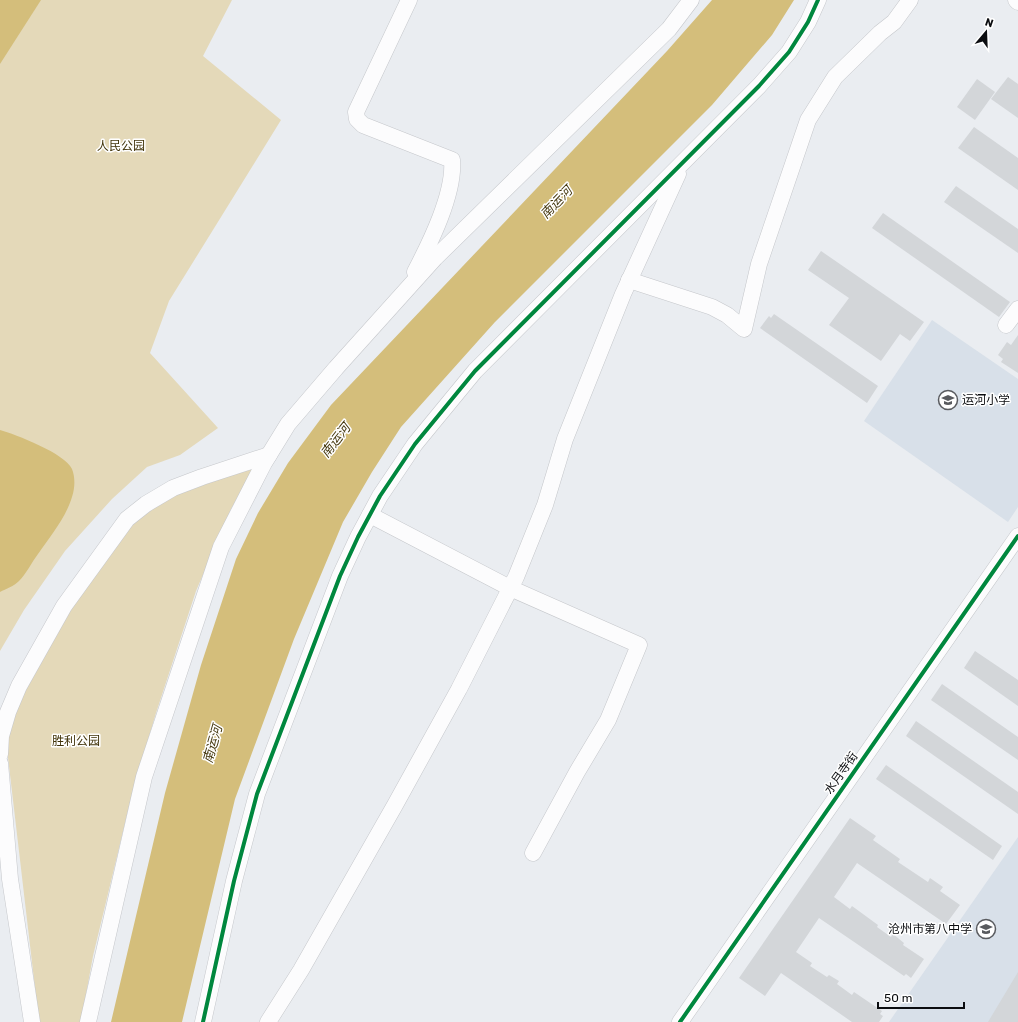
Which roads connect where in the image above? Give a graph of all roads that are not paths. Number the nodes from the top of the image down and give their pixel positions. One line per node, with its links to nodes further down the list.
1 (409, 0): 7 (street)
2 (690, 0): 7 (street)
3 (818, 0): 5 (street)
4 (910, 0): 6 (street)
5 (683, 163): 6 (street); 11 (street)
6 (629, 280): 13 (street)
7 (408, 287): 10 (street)
8 (1018, 309): 9 (street)
9 (1006, 326)
10 (269, 455): 14 (street); 18 (street)
11 (370, 515): 13 (street); 19 (street)
12 (1018, 536): 21 (street, 水月寺街)
13 (510, 588): 16 (street); 20 (street)
14 (0, 754)
15 (0, 763): 17 (street)
16 (533, 854)
17 (32, 1022)
18 (88, 1022)
19 (203, 1022)
20 (268, 1022)
21 (680, 1022)

